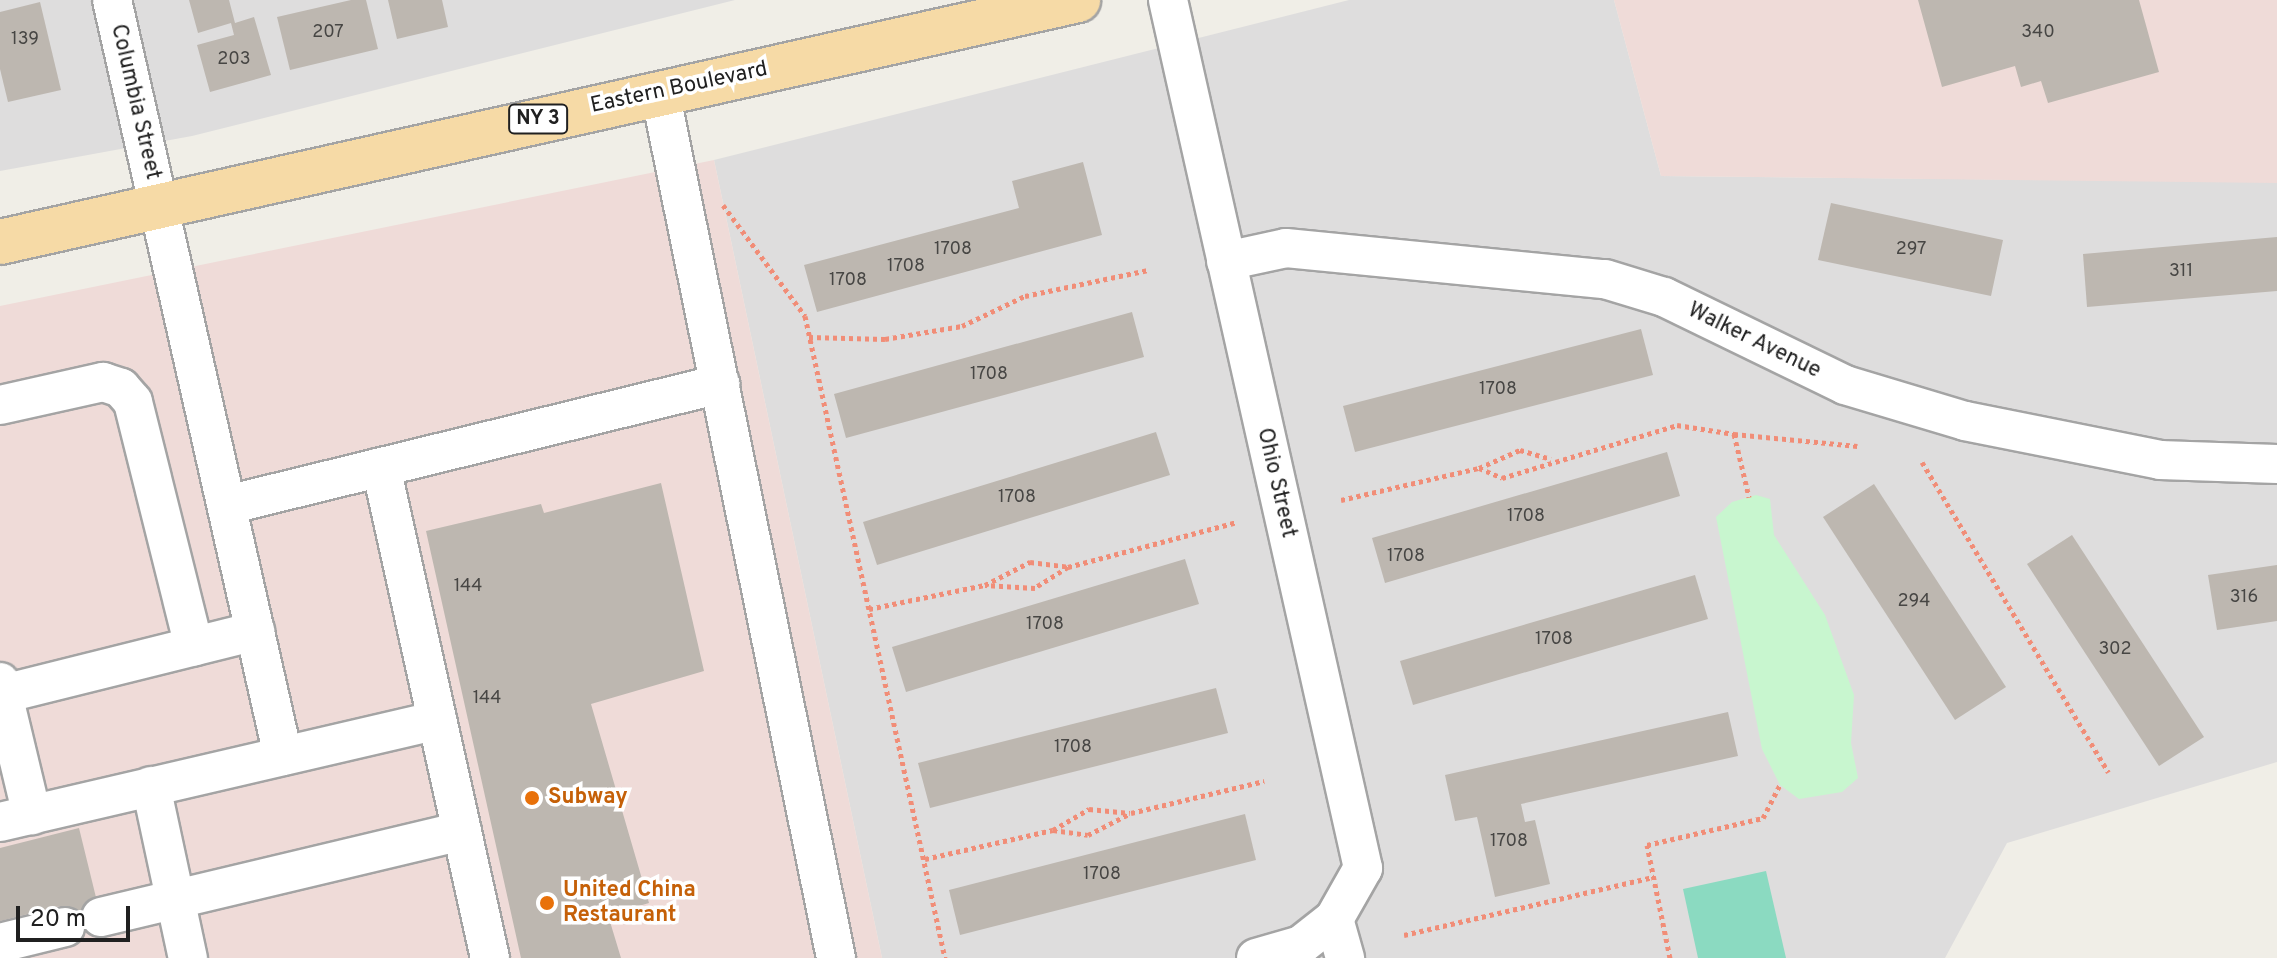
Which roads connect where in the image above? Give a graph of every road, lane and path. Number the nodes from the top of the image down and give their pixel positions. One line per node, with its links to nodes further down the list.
1 (112, 0): 5 (street, Columbia Street)
2 (1078, 0): 4 (main road, Eastern Boulevard / NY 3)
3 (1168, 0): 8 (street, Ohio Street)
4 (660, 92): 5 (main road, Eastern Boulevard / NY 3); 11 (street)
5 (158, 203): 7 (main road, Eastern Boulevard / NY 3); 22 (street, Columbia Street)
6 (718, 217): 10 (path)
7 (0, 242)
8 (1226, 261): 17 (street, Walker Avenue); 44 (street, Ohio Street)
9 (1148, 270): 10 (path)
10 (809, 337): 26 (path)
11 (720, 384): 18 (street); 50 (street)
12 (0, 405): 28 (street)
13 (1734, 434): 14 (path); 15 (path); 20 (path)
14 (1857, 446)
15 (1553, 459): 19 (path); 19 (path)
16 (1922, 462): 32 (path)
17 (2277, 464)
18 (381, 467): 22 (street); 30 (street)
19 (1479, 468): 21 (path)
20 (1749, 497)
21 (1341, 500)
22 (227, 505): 27 (street, Columbia Street)
23 (1237, 522): 24 (path)
24 (1068, 567): 25 (path); 25 (path)
25 (985, 585): 26 (path)
26 (869, 609): 40 (path)
27 (255, 631): 28 (street); 31 (street, Columbia Street)
28 (194, 646): 29 (street)
29 (2, 688): 37 (street)
30 (437, 720): 31 (street); 39 (street)
31 (283, 756): 35 (street)
32 (2108, 772)
33 (1264, 781): 36 (path)
34 (1780, 785): 41 (path)
35 (136, 790): 37 (street); 42 (street)
36 (1131, 813): 38 (path); 38 (path)
37 (16, 819)
38 (1053, 830): 40 (path)
39 (462, 831): 42 (street); 48 (street)
40 (925, 859): 51 (path)
41 (1654, 877): 46 (path); 54 (path)
42 (175, 899): 43 (street); 49 (street)
43 (101, 917)
44 (1334, 919): 52 (street); 53 (street)
45 (65, 927): 47 (street)
46 (1404, 935)
47 (0, 943)
48 (483, 957)
49 (188, 958)
50 (836, 958)
51 (945, 958)
52 (1256, 958)
53 (1345, 958)
54 (1670, 958)

